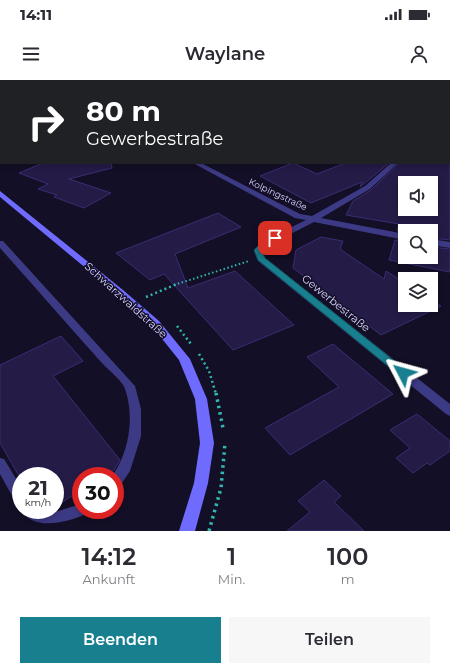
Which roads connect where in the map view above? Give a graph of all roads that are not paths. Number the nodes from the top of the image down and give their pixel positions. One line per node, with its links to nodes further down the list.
1 (198, 164): 4 (street, Kolpingstraße)
2 (394, 164): 4 (street)
3 (0, 193): 15 (main road, Schwarzwaldstraße)
4 (311, 220): 5 (street, Kolpingstraße); 9 (street, Gewerbestraße)
5 (398, 236)
6 (0, 243): 11 (lane)
7 (438, 243): 8 (street)
8 (450, 245)
9 (450, 411)
10 (0, 463): 12 (lane)
11 (124, 470)
12 (12, 484)
13 (36, 519): 14 (lane)
14 (51, 519)
15 (187, 531)

